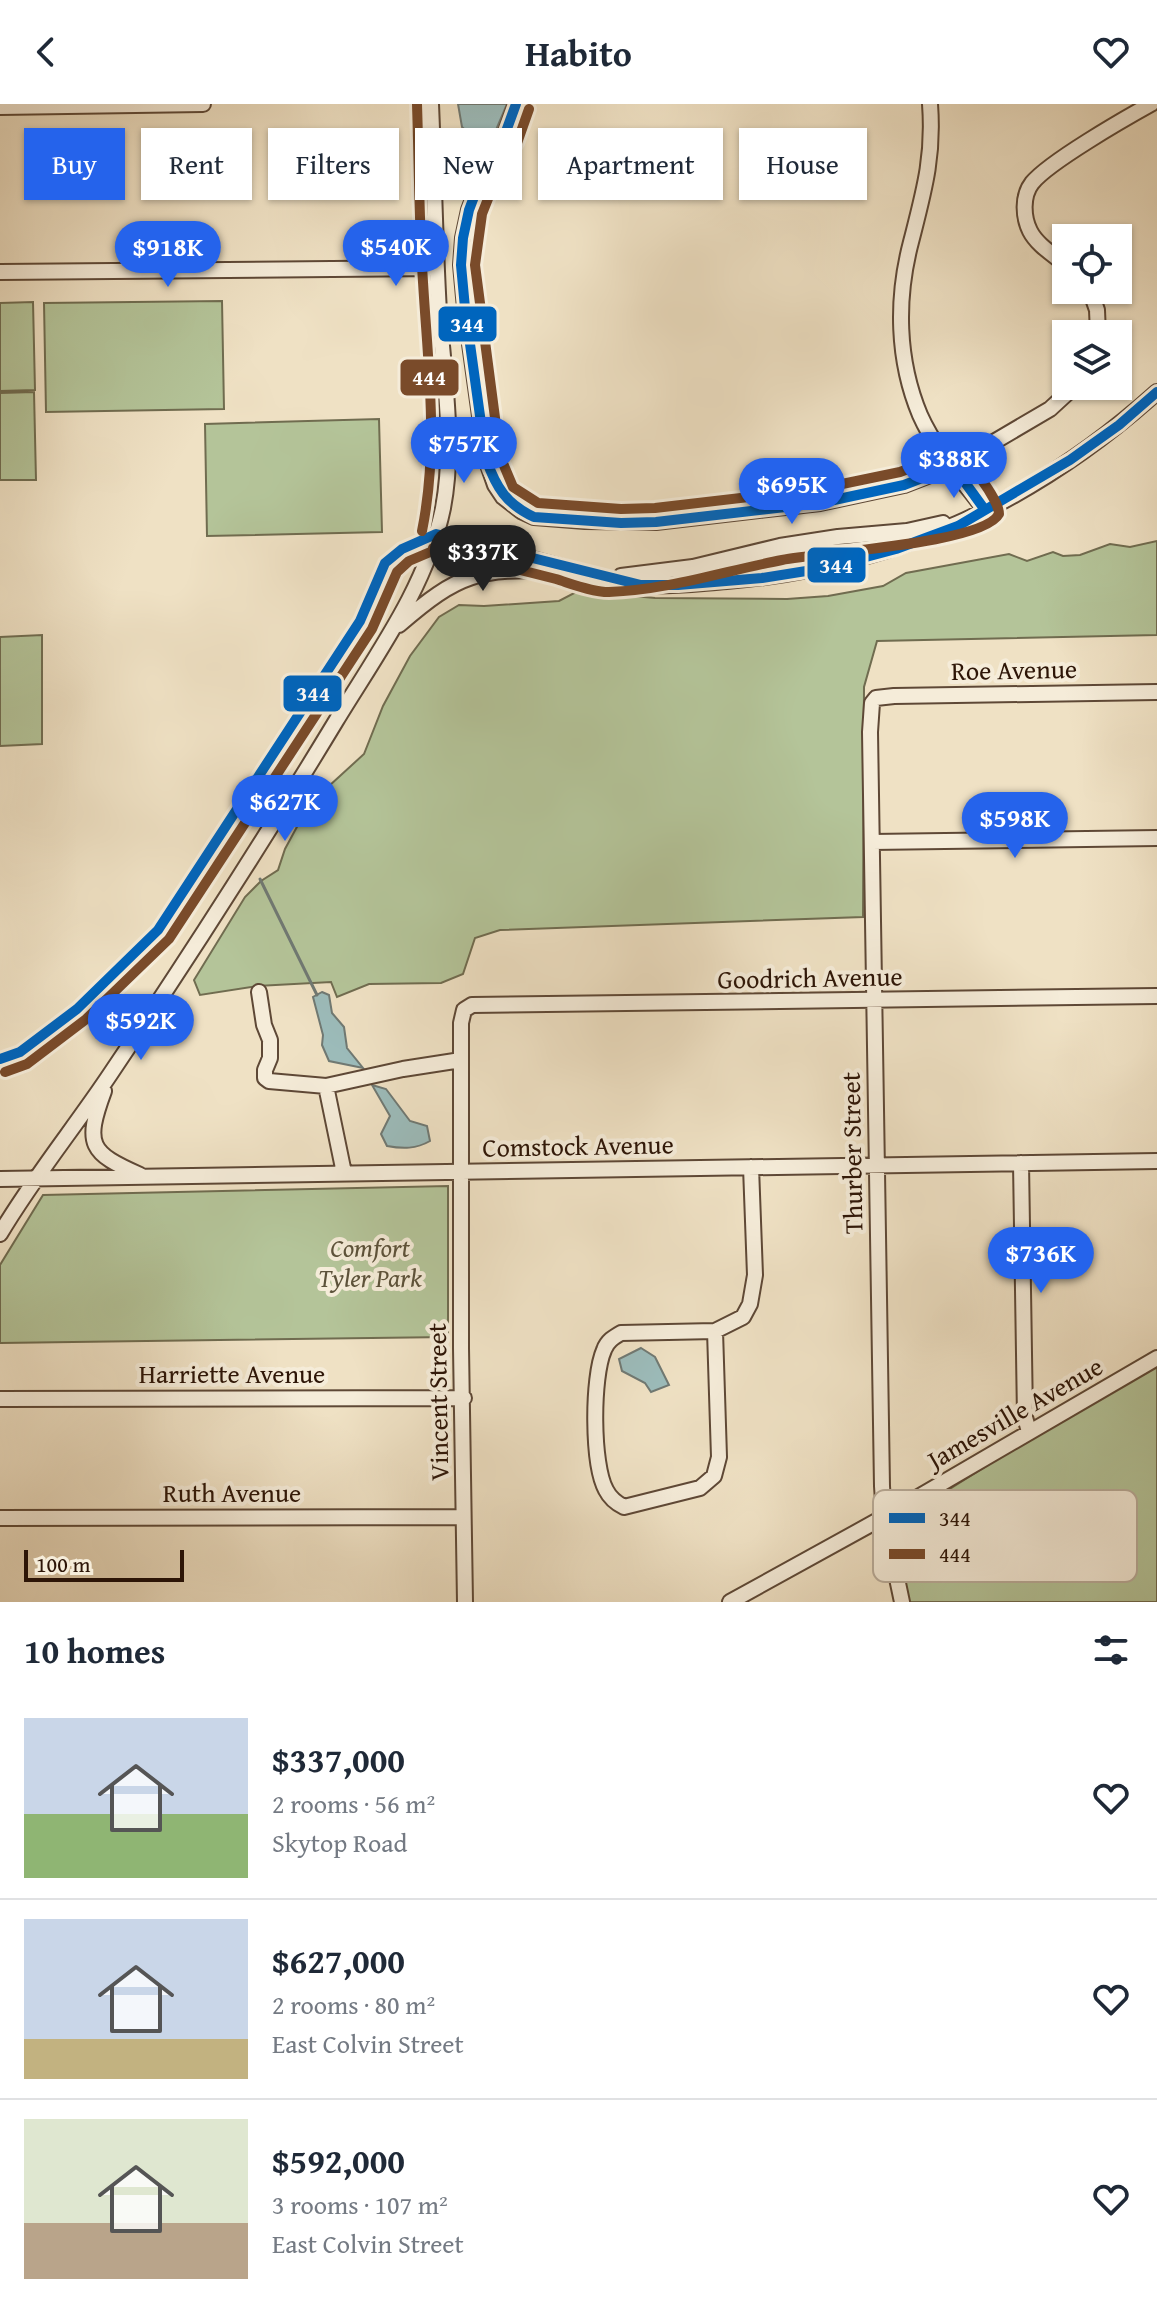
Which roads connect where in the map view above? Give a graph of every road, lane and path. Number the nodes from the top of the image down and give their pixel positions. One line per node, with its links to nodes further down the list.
1 (203, 104): 6 (street)
2 (431, 104): 9 (street)
3 (516, 104): 13 (street)
4 (930, 104): 13 (street)
5 (1151, 104): 8 (street)
6 (61, 105): 7 (street)
7 (0, 107)
8 (1052, 253)
9 (436, 268): 10 (street); 15 (street)
10 (0, 272)
11 (1157, 392): 14 (street)
12 (1060, 400): 13 (street)
13 (953, 466): 14 (street)
14 (985, 510): 16 (street); 18 (street)
15 (436, 534): 20 (street); 22 (street)
16 (838, 537): 17 (street); 18 (street)
17 (799, 544): 19 (street); 21 (street)
18 (838, 561): 19 (street)
19 (805, 568): 21 (street)
20 (583, 572): 21 (street); 22 (street)
21 (607, 578)
22 (389, 633): 32 (street)
23 (1157, 692): 24 (street, Roe Avenue)
24 (873, 701): 26 (street, Thurber Street)
25 (1157, 838): 26 (street)
26 (872, 842): 29 (street, Thurber Street)
27 (259, 992): 33 (street)
28 (1157, 996): 29 (street, Goodrich Avenue)
29 (875, 1001): 30 (street, Goodrich Avenue); 36 (street, Thurber Street)
30 (464, 1010): 31 (street, Vincent Street)
31 (461, 1060): 33 (street); 38 (street, Vincent Street)
32 (109, 1077): 40 (street); 41 (street)
33 (326, 1086): 39 (street)
34 (1157, 1161): 35 (street, Comstock Avenue)
35 (1021, 1163): 36 (street, Comstock Avenue); 48 (street)
36 (876, 1165): 37 (street, Comstock Avenue); 49 (street, Thurber Street)
37 (751, 1167): 38 (street, Comstock Avenue); 44 (street)
38 (461, 1172): 39 (street, Comstock Avenue); 46 (street, Vincent Street)
39 (344, 1173): 40 (street, Comstock Avenue)
40 (144, 1177): 41 (street, Comstock Avenue)
41 (37, 1178): 42 (street, Comstock Avenue); 43 (street)
42 (0, 1179)
43 (0, 1234)
44 (715, 1331): 44 (street)
45 (1157, 1358): 48 (street, Jamesville Avenue)
46 (464, 1398): 47 (street, Harriette Avenue); 51 (street, Vincent Street)
47 (0, 1399)
48 (1029, 1432): 50 (street, Jamesville Avenue)
49 (883, 1490)
50 (930, 1490)
51 (463, 1517): 52 (street, Ruth Avenue); 55 (street, Vincent Street)
52 (0, 1518)
53 (873, 1523): 56 (street, Jamesville Avenue)
54 (898, 1582): 57 (street, Thurber Street)
55 (465, 1602)
56 (730, 1602)
57 (902, 1602)

